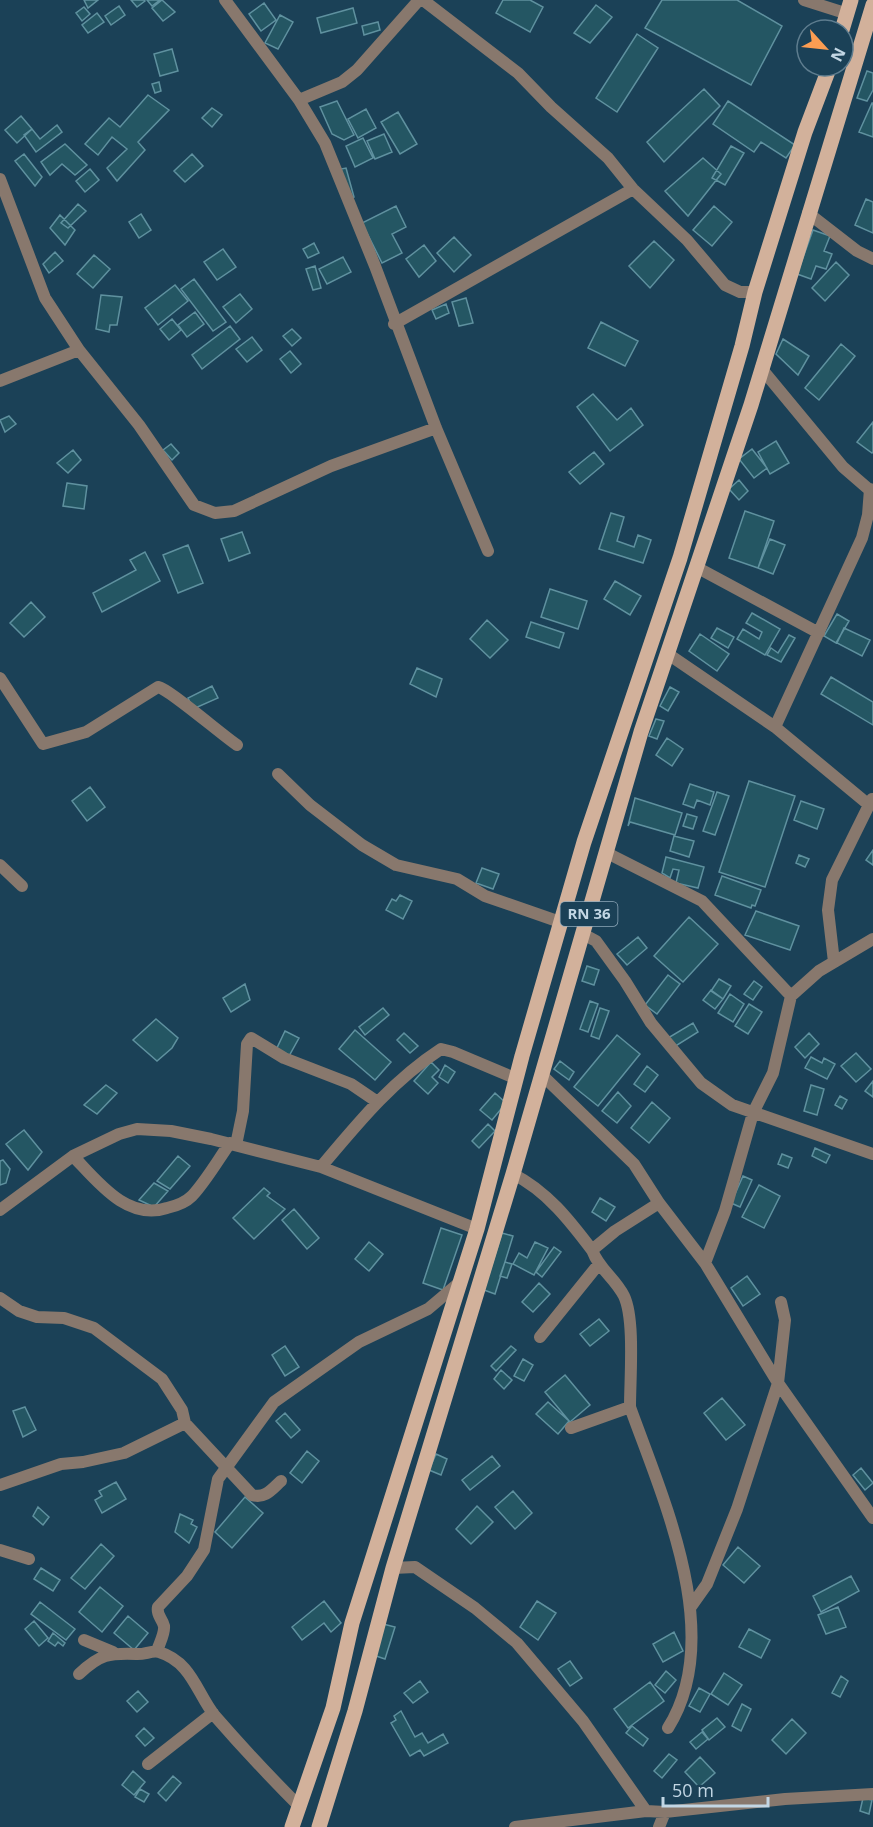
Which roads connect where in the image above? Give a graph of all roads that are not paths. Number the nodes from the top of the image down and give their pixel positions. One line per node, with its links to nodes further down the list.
1 (225, 0): 8 (street)
2 (418, 0): 8 (street)
3 (423, 0): 10 (street)
4 (804, 0): 6 (street)
5 (873, 6): 11 (main road, RN 36)
6 (850, 7)
7 (825, 78): 13 (main road, RN 36)
8 (299, 100): 14 (street)
9 (0, 179): 15 (street)
10 (633, 189): 13 (street); 14 (street)
11 (808, 213): 12 (street); 16 (main road, RN 36)
12 (873, 259)
13 (755, 292): 32 (main road, RN 36)
14 (394, 324): 18 (street)
15 (79, 350): 17 (street); 18 (street)
16 (761, 368): 19 (street); 21 (main road, RN 36)
17 (0, 381)
18 (436, 428): 20 (street)
19 (871, 491): 22 (street)
20 (488, 551)
21 (698, 568): 22 (street); 23 (main road, RN 36)
22 (819, 633): 25 (street)
23 (668, 654): 25 (street); 29 (main road, RN 36)
24 (0, 678): 26 (street)
25 (775, 727): 28 (street)
26 (237, 745)
27 (278, 774): 32 (street)
28 (871, 801): 35 (street)
29 (607, 853): 33 (main road, RN 36); 36 (street)
30 (0, 865): 31 (street)
31 (22, 886)
32 (560, 922): 38 (main road, RN 36)
33 (583, 934): 37 (main road, RN 36); 40 (street)
34 (873, 939): 35 (street)
35 (834, 962): 36 (street)
36 (791, 996): 40 (street)
37 (542, 1075): 45 (main road, RN 36); 46 (street)
38 (517, 1079): 39 (street); 48 (main road, RN 36)
39 (376, 1101): 41 (street); 44 (street)
40 (753, 1113): 42 (street); 50 (street)
41 (233, 1144): 43 (street); 43 (street); 44 (street)
42 (873, 1154)
43 (73, 1156): 47 (street)
44 (321, 1167): 48 (street)
45 (513, 1174): 49 (street); 66 (main road, RN 36)
46 (659, 1203): 49 (street); 50 (street)
47 (0, 1210)
48 (477, 1229): 52 (main road, RN 36)
49 (592, 1250): 51 (street)
50 (705, 1263): 56 (street)
51 (598, 1265): 55 (street); 57 (street)
52 (461, 1282): 60 (street); 76 (main road, RN 36)
53 (0, 1298): 58 (street)
54 (781, 1302): 56 (street)
55 (540, 1337)
56 (778, 1383): 63 (street); 67 (street)
57 (630, 1407): 59 (street); 67 (street)
58 (185, 1423): 60 (street); 62 (street)
59 (572, 1428)
60 (226, 1467): 61 (street); 69 (street)
61 (281, 1481)
62 (0, 1485)
63 (873, 1518)
64 (0, 1550): 65 (street)
65 (29, 1559)
66 (393, 1568): 77 (street); 80 (main road, RN 36)
67 (690, 1608): 73 (street)
68 (84, 1640): 70 (street)
69 (157, 1651): 70 (street); 72 (street)
70 (113, 1652): 71 (street)
71 (79, 1674)
72 (213, 1713): 74 (street); 76 (street)
73 (668, 1728)
74 (148, 1764)
75 (873, 1794): 78 (street)
76 (300, 1808): 79 (main road, RN 36)
77 (646, 1811): 78 (street); 81 (street)
78 (665, 1812): 82 (street)
79 (292, 1827)
80 (319, 1827)
81 (516, 1827)
82 (659, 1827)

